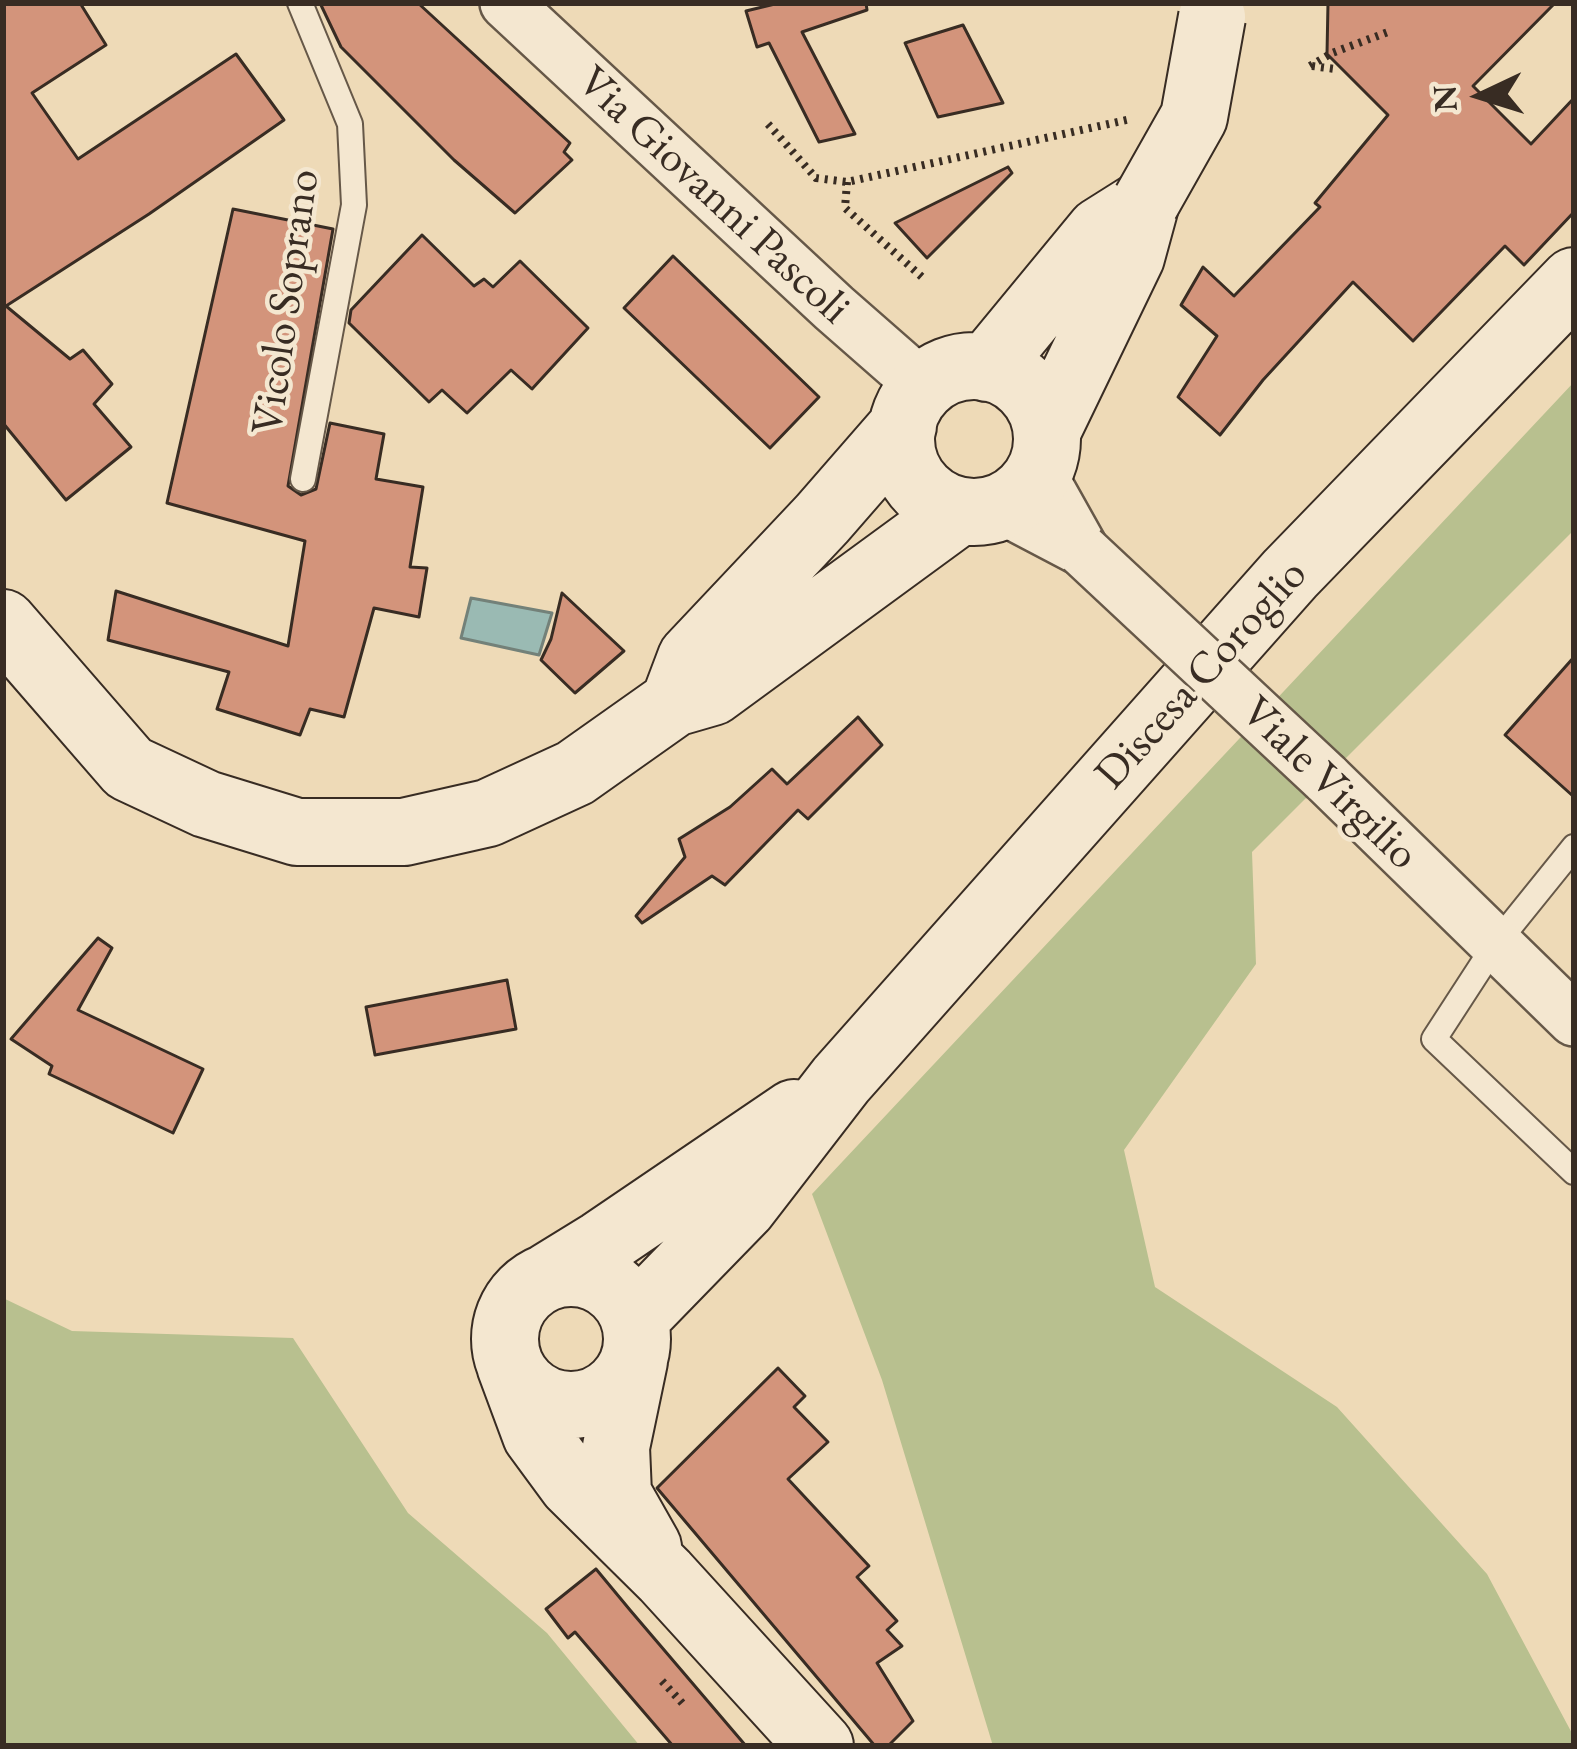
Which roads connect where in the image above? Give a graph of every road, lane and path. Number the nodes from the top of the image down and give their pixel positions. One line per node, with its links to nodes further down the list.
1 (300, 3): 14 (lane, Vicolo Soprano)
2 (506, 3): 13 (street, Via Giovanni Pascoli)
3 (1212, 10): 9 (street, bridge)
4 (1388, 32): 5 (path)
5 (1335, 69)
6 (768, 124): 8 (path)
7 (1105, 124): 8 (path)
8 (847, 182): 10 (path)
9 (1146, 202): 12 (street); 15 (street)
10 (922, 277)
11 (1574, 281): 21 (street, Discesa Coroglio)
12 (987, 368): 13 (street); 15 (street)
13 (913, 406): 15 (street); 17 (street)
14 (303, 478)
15 (1011, 481): 17 (street); 19 (street, Viale Virgilio, bridge)
16 (3, 622): 17 (street)
17 (674, 703)
18 (1574, 849): 19 (lane)
19 (1495, 945): 20 (street, Viale Virgilio); 22 (lane)
20 (1574, 1020)
21 (842, 1080): 23 (street, Discesa Coroglio); 24 (street, Discesa Coroglio)
22 (1574, 1172)
23 (549, 1276): 24 (street); 25 (street)
24 (634, 1340): 25 (street); 26 (street)
25 (510, 1365): 26 (street)
26 (665, 1576): 29 (street)
27 (662, 1681): 28 (path)
28 (684, 1705)
29 (820, 1746)

